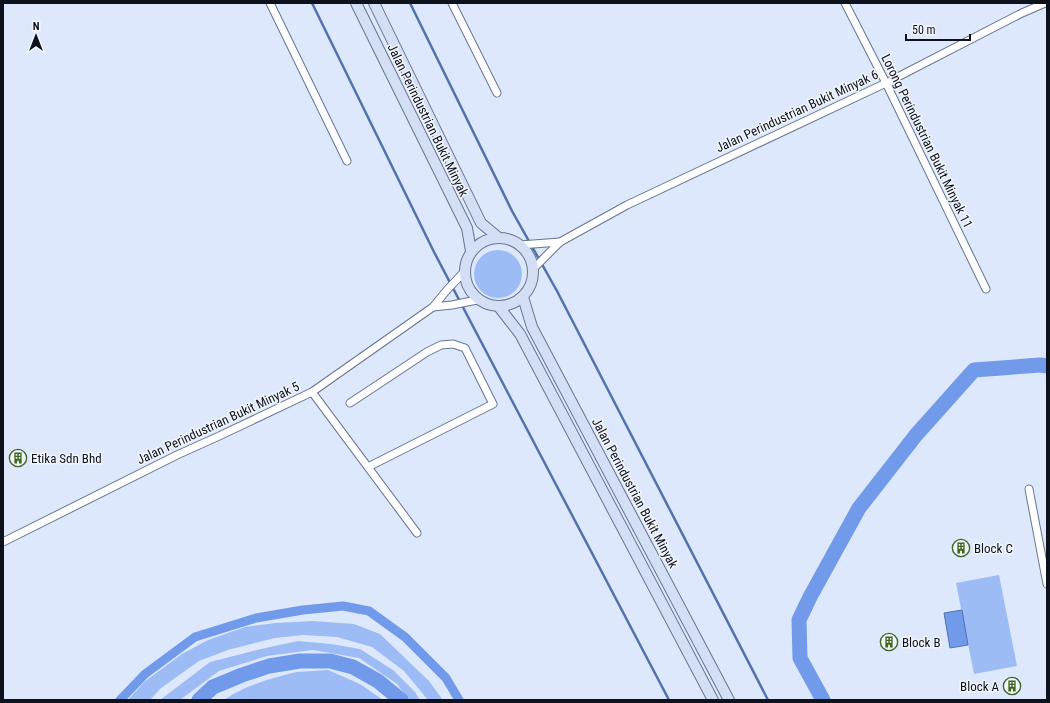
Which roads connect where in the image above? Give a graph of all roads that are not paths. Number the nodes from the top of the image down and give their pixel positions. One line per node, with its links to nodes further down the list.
1 (270, 3): 9 (street)
2 (356, 3): 13 (main road, Jalan Perindustrian Bukit Minyak)
3 (374, 3): 10 (main road, Jalan Perindustrian Bukit Minyak)
4 (452, 3): 8 (street)
5 (845, 3): 7 (street, Lorong Perindustrian Bukit Minyak 11)
6 (1045, 3): 7 (street, Jalan Perindustrian Bukit Minyak 6)
7 (886, 83): 11 (street, Jalan Perindustrian Bukit Minyak 6); 16 (street, Lorong Perindustrian Bukit Minyak 11)
8 (497, 93)
9 (347, 161)
10 (499, 238): 12 (main road); 13 (main road)
11 (560, 242): 12 (street); 14 (street)
12 (524, 245): 14 (main road)
13 (471, 251): 15 (main road)
14 (536, 266): 17 (main road)
15 (461, 275): 18 (main road); 19 (street)
16 (986, 289)
17 (523, 296): 20 (main road); 29 (main road, Jalan Perindustrian Bukit Minyak)
18 (477, 300): 19 (street); 20 (main road)
19 (433, 307): 21 (street, Jalan Perindustrian Bukit Minyak 5)
20 (499, 307): 28 (main road)
21 (312, 392): 23 (street); 26 (street, Jalan Perindustrian Bukit Minyak 5)
22 (350, 403): 23 (street)
23 (368, 467): 25 (street)
24 (1029, 489): 27 (street)
25 (417, 533)
26 (3, 542)
27 (1047, 584)
28 (713, 700)
29 (729, 700)

